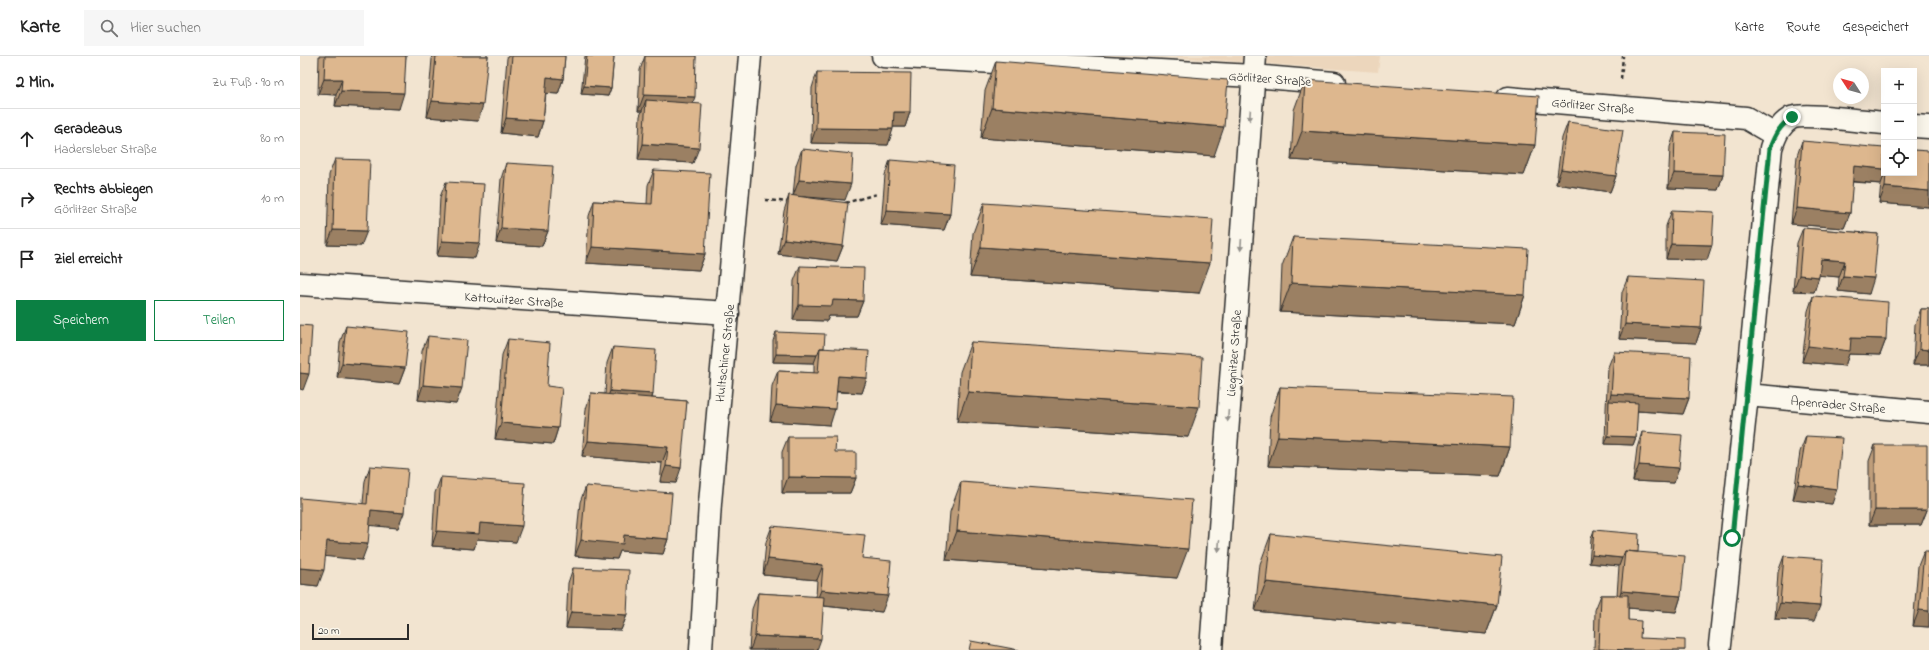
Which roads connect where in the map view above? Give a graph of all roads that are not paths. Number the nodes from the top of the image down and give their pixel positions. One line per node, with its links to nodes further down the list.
1 (750, 56): 11 (street, Hultschiner Straße)
2 (883, 56): 3 (street, Görlitzer Straße)
3 (1254, 66): 4 (street, Görlitzer Straße); 16 (street, Liegnitzer Straße, one-way to 16)
4 (1356, 85)
5 (1492, 97): 9 (street, Görlitzer Straße)
6 (1881, 123): 9 (street)
7 (1917, 126): 8 (street)
8 (1929, 127)
9 (1775, 135): 12 (street)
10 (300, 284): 11 (street, Kattowitzer Straße)
11 (728, 313): 15 (street, Hultschiner Straße)
12 (1747, 396): 13 (street, Apenrader Straße); 14 (street)
13 (1929, 412)
14 (1720, 645)
15 (701, 650)
16 (1211, 650)

